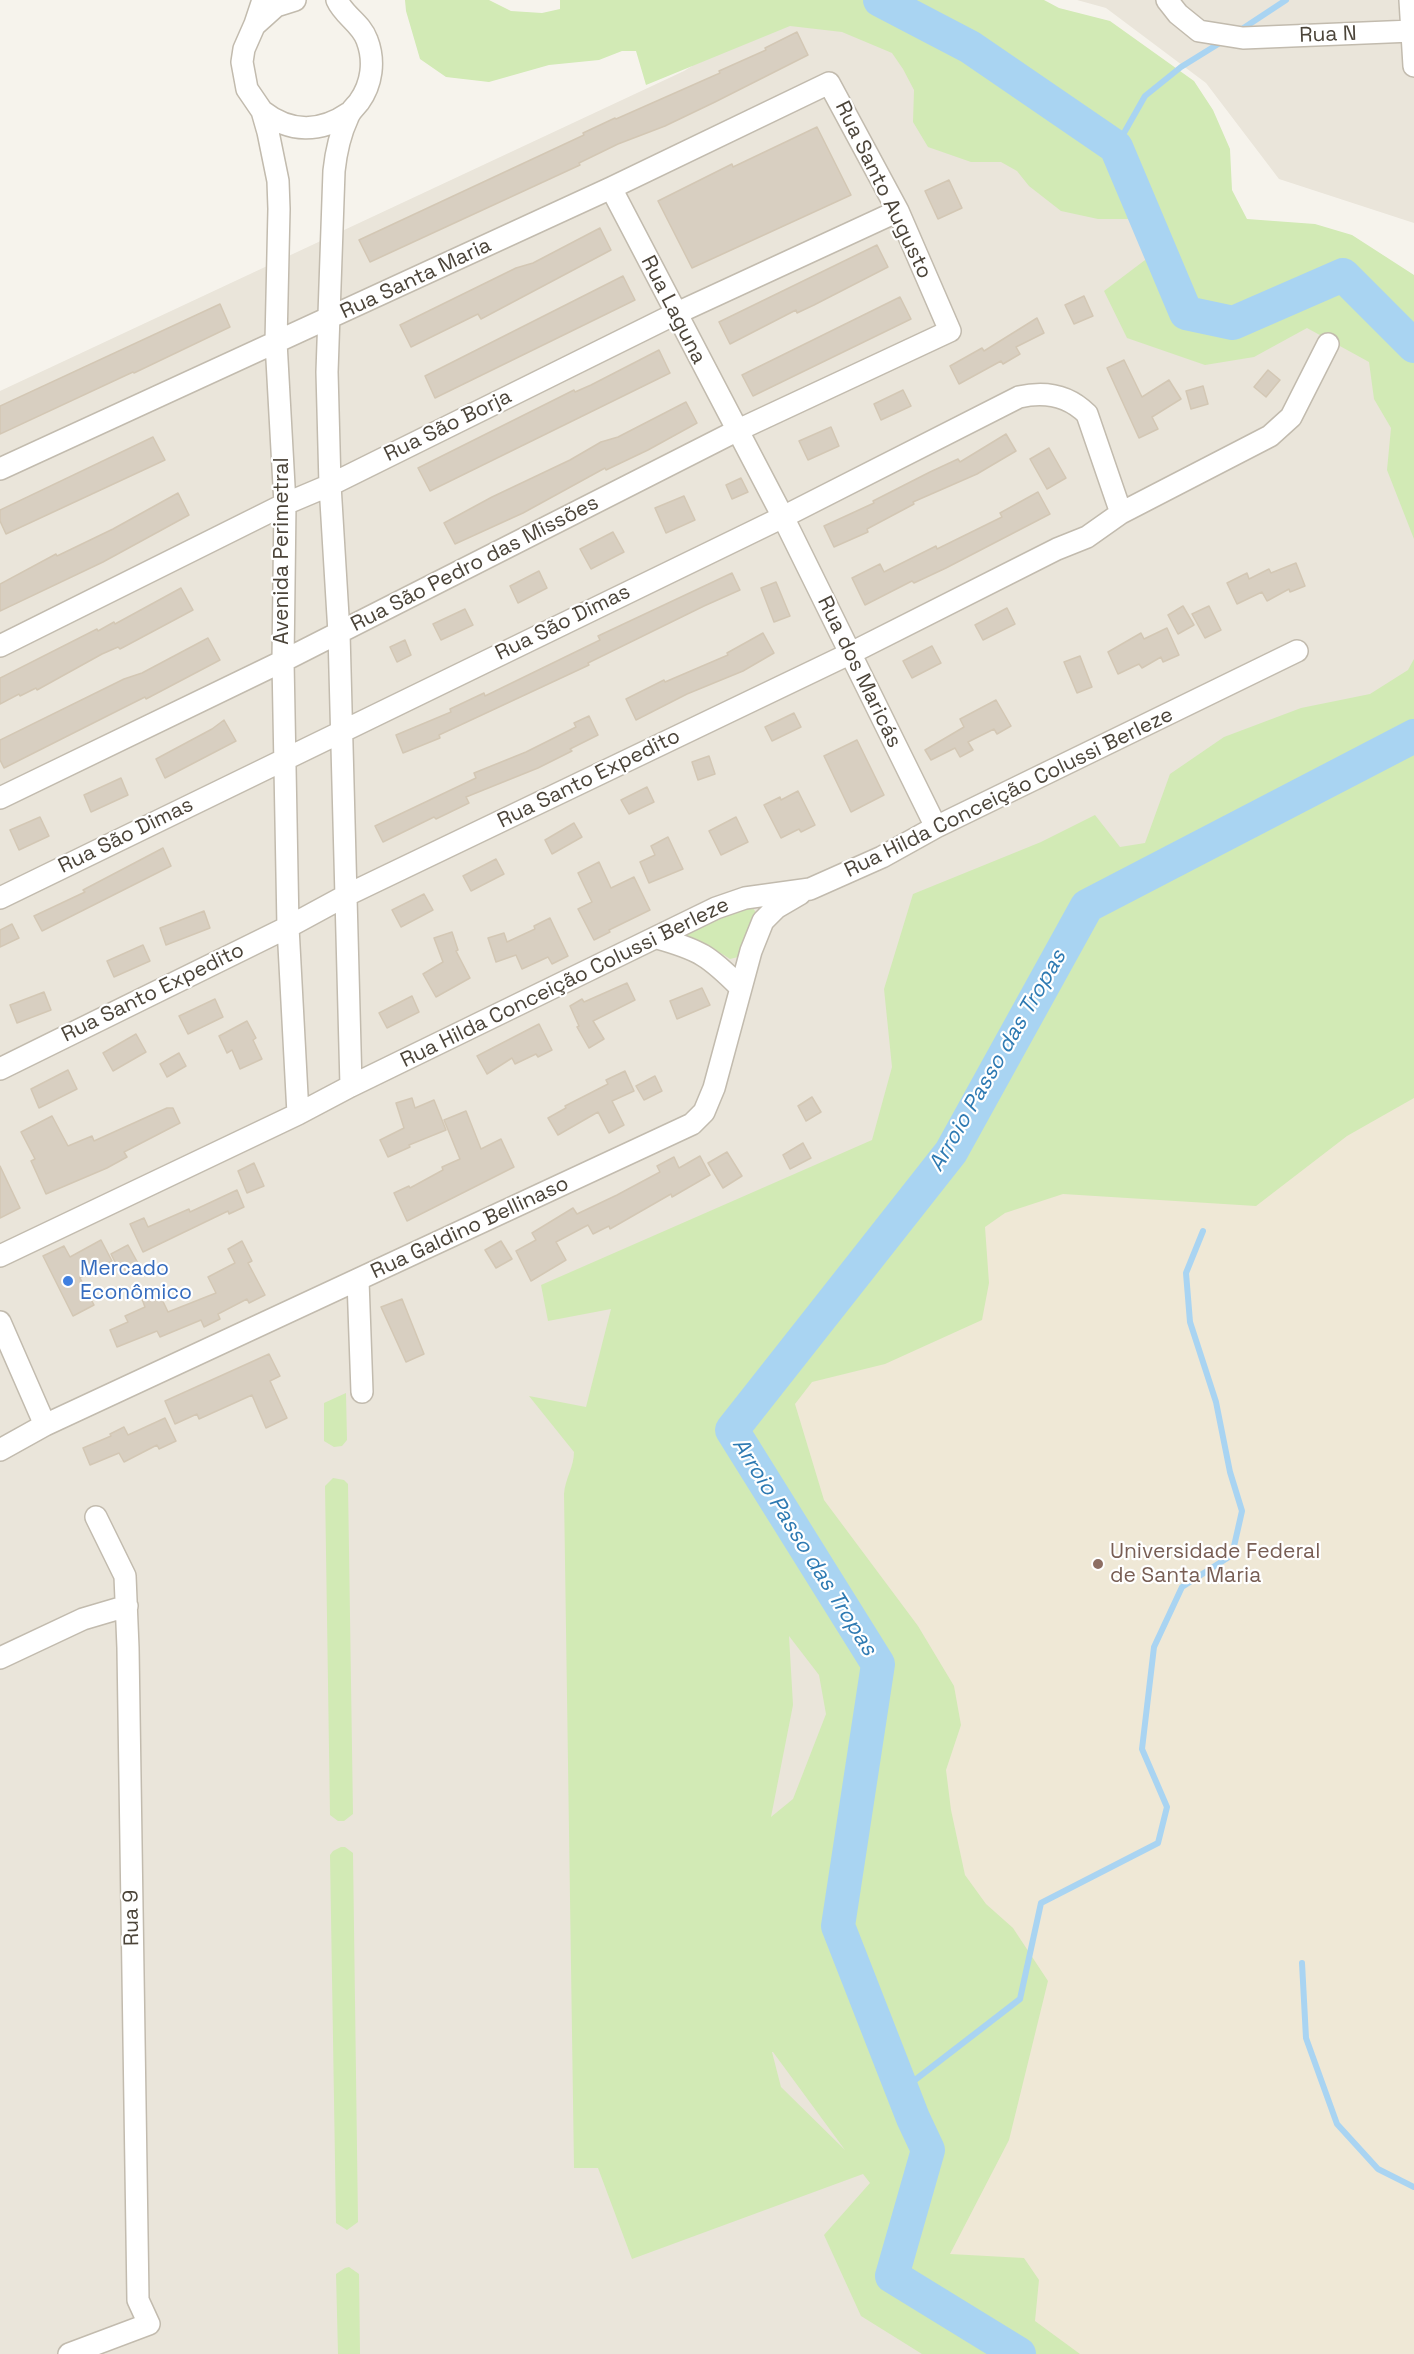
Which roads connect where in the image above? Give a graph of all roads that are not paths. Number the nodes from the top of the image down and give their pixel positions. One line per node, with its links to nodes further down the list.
1 (263, 0): 7 (street, Avenida Perimetral)
2 (296, 0): 7 (street)
3 (319, 0): 6 (street)
4 (1167, 0): 8 (street, Rua N)
5 (1410, 0): 8 (street)
6 (339, 4): 12 (street)
7 (255, 24): 11 (street, Avenida Perimetral)
8 (1412, 31): 9 (street)
9 (1414, 66)
10 (829, 83): 13 (street, Rua Santa Maria); 14 (street, Rua Santo Augusto)
11 (262, 111): 12 (street); 18 (street, Avenida Perimetral)
12 (349, 113): 16 (street)
13 (611, 188): 15 (street, Rua Laguna); 16 (street, Rua Santa Maria)
14 (898, 211): 15 (street, Rua São Borja); 17 (street, Rua Santo Augusto)
15 (675, 314): 20 (street, Rua Laguna); 22 (street, Rua São Borja)
16 (330, 319): 18 (street, Rua Santa Maria); 22 (street)
17 (950, 331): 20 (street, Rua São Pedro das Missões)
18 (276, 342): 21 (street, Rua Santa Maria); 23 (street, Avenida Perimetral)
19 (1328, 344): 24 (street, Rua Santo Expedito)
20 (736, 431): 25 (street, Rua Laguna); 26 (street, Rua São Pedro das Missões)
21 (0, 469)
22 (330, 485): 23 (street, Rua São Borja); 26 (street)
23 (285, 504): 27 (street, Rua São Borja); 30 (street, Avenida Perimetral)
24 (1121, 513): 25 (street, Rua São Dimas); 29 (street, Rua Santo Expedito)
25 (783, 517): 29 (street, Rua dos Maricás); 31 (street, Rua São Dimas)
26 (339, 633): 30 (street, Rua São Pedro das Missões); 31 (street)
27 (0, 646)
28 (1297, 651): 34 (street, Rua Hilda Conceição Colussi Berleze)
29 (849, 654): 34 (street, Rua dos Maricás); 36 (street, Rua Santo Expedito)
30 (283, 661): 32 (street, Avenida Perimetral); 33 (street, Rua São Pedro das Missões)
31 (342, 730): 32 (street, Rua São Dimas); 36 (street)
32 (286, 759): 38 (street, Rua São Dimas); 40 (street, Avenida Perimetral)
33 (0, 798)
34 (936, 826): 35 (street, Rua Hilda Conceição Colussi Berleze)
35 (810, 889): 37 (street, Rua Hilda Conceição Colussi Berleze); 39 (street, Rua Galdino Bellinaso)
36 (347, 895): 40 (street, Rua Santo Expedito); 44 (street)
37 (754, 897): 39 (street); 41 (street, Rua Hilda Conceição Colussi Berleze)
38 (0, 898)
39 (768, 917): 42 (street, Rua Galdino Bellinaso)
40 (288, 927): 43 (street, Rua Santo Expedito); 45 (street, Avenida Perimetral)
41 (657, 938): 42 (street); 44 (street, Rua Hilda Conceição Colussi Berleze)
42 (740, 987): 47 (street, Rua Galdino Bellinaso)
43 (0, 1069)
44 (351, 1086): 45 (street, Rua Hilda Conceição Colussi Berleze)
45 (298, 1114): 46 (street, Rua Hilda Conceição Colussi Berleze)
46 (0, 1256)
47 (358, 1280): 49 (street); 50 (street, Rua Galdino Bellinaso)
48 (0, 1323): 50 (street)
49 (362, 1392)
50 (45, 1425): 51 (street, Rua Galdino Bellinaso)
51 (0, 1450)
52 (96, 1517): 53 (street, Rua 9)
53 (127, 1605): 54 (street); 55 (street, Rua 9)
54 (0, 1658)
55 (69, 2354)

